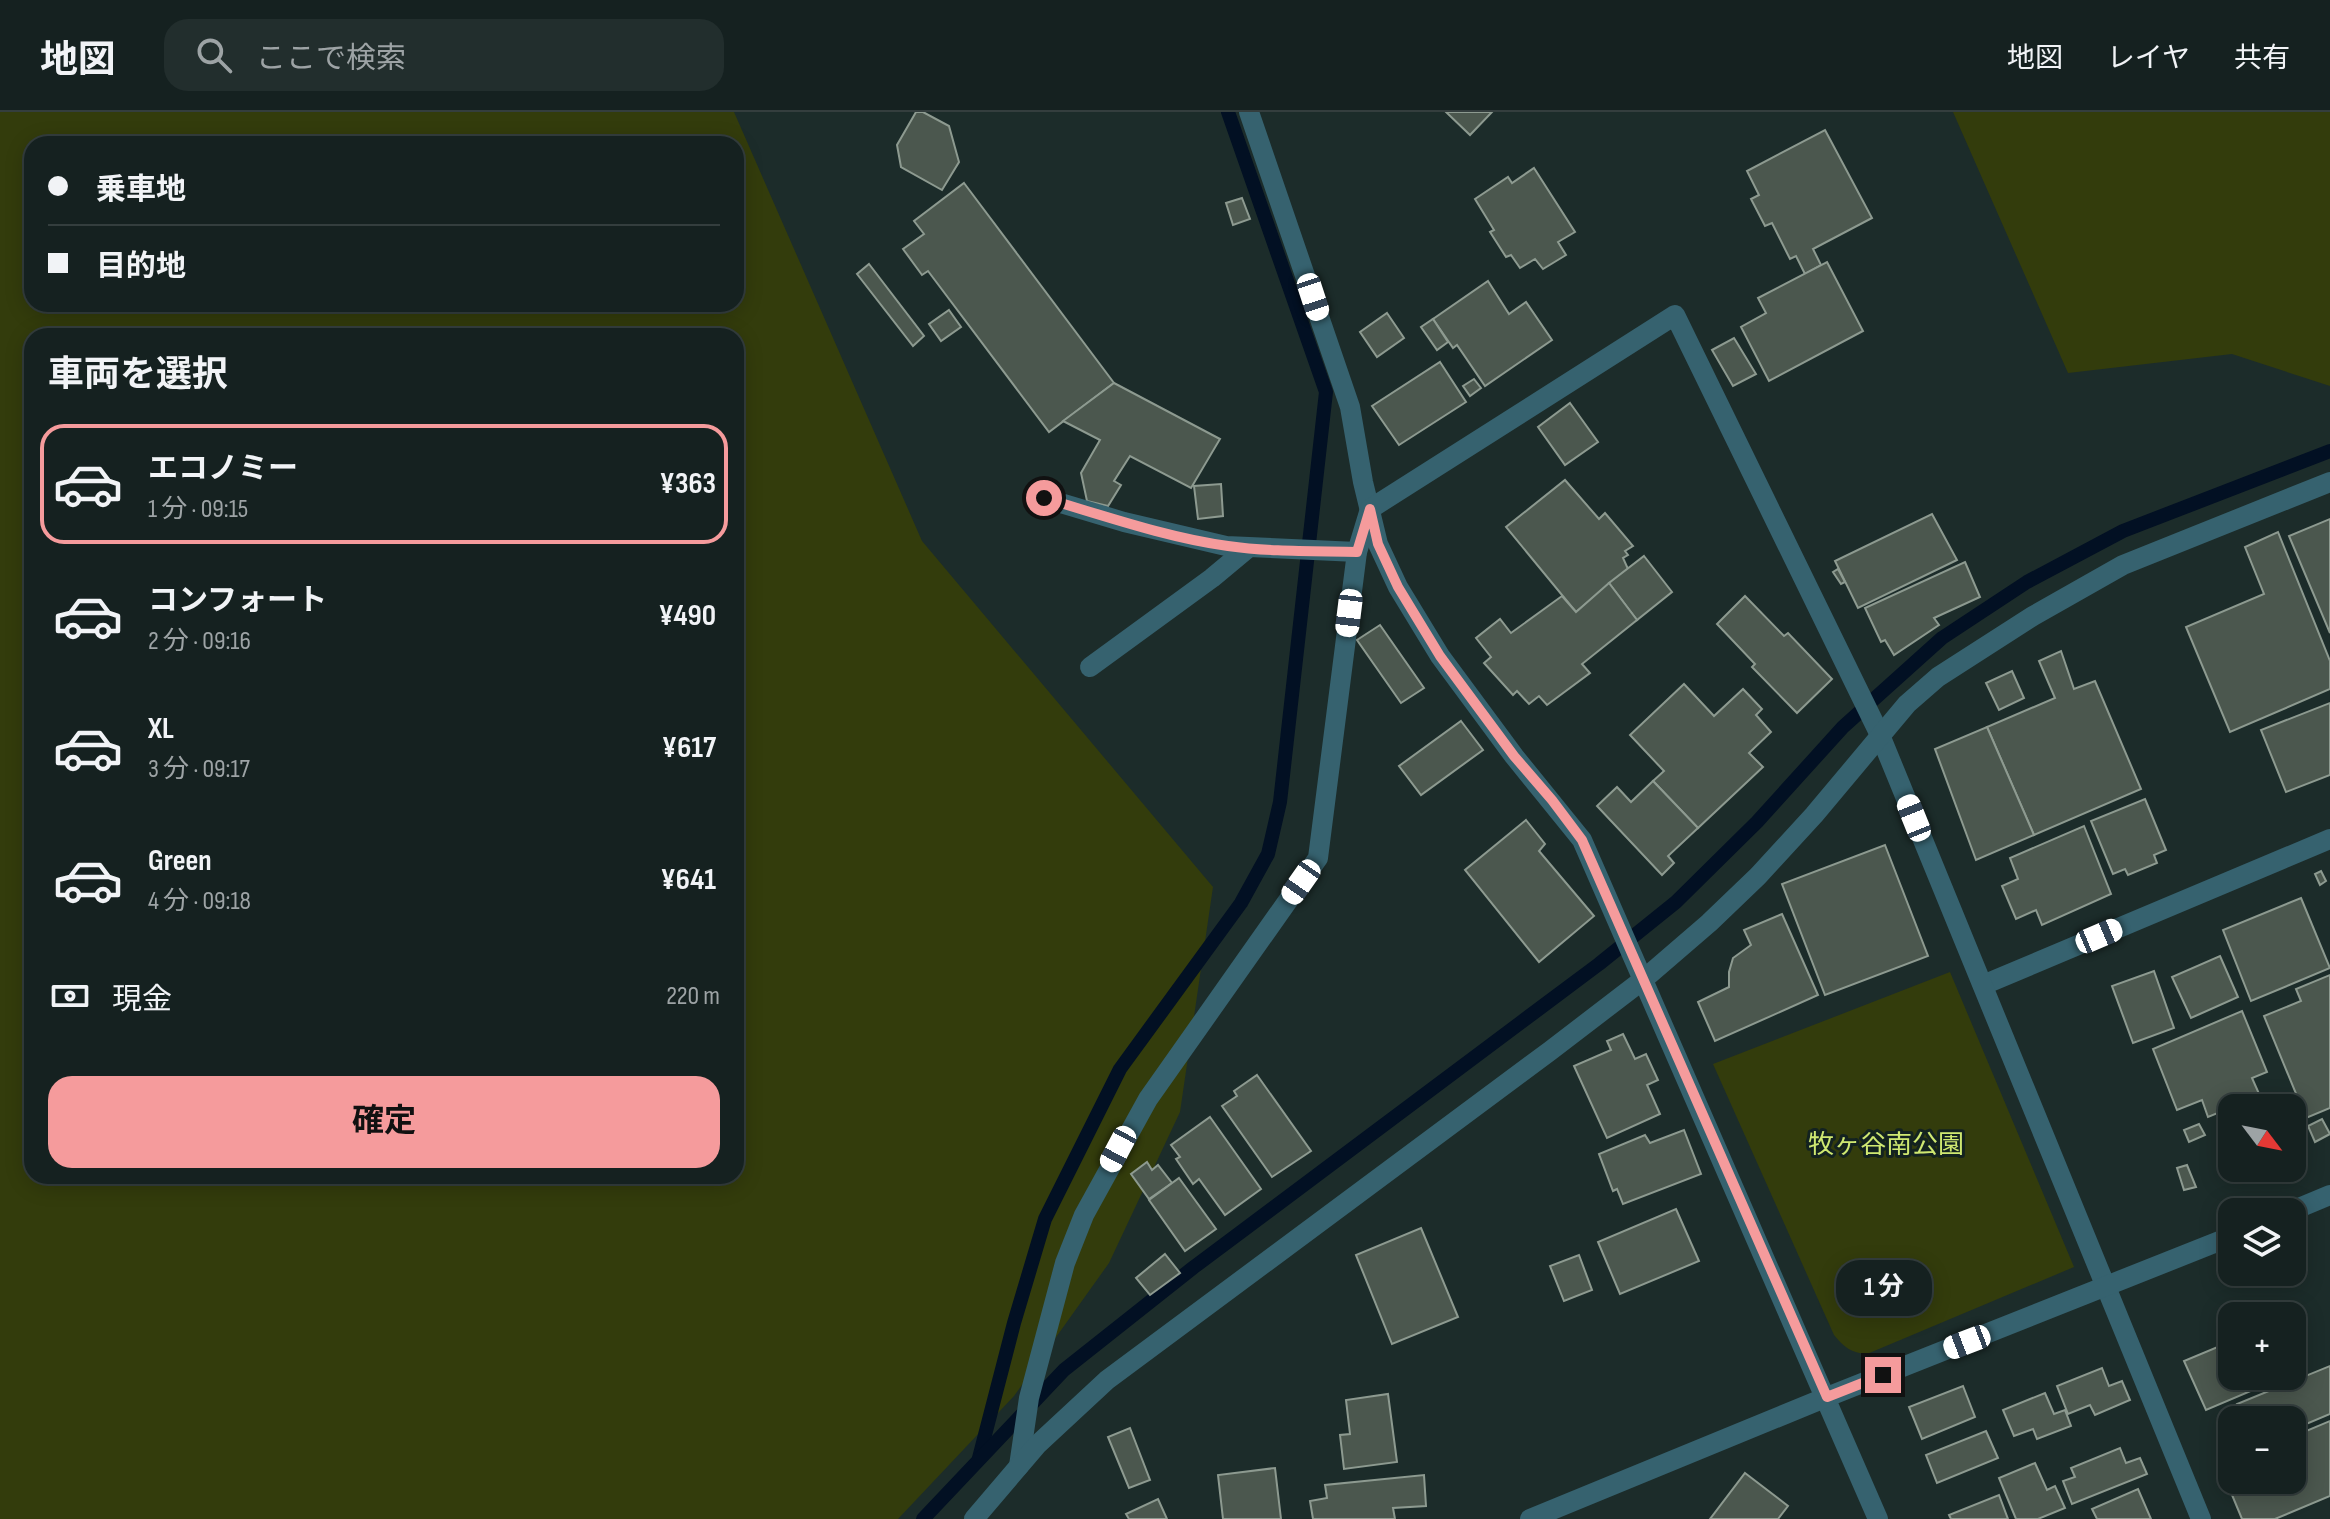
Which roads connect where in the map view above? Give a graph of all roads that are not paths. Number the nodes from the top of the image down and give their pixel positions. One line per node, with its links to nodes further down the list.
1 (1271, 112): 2 (street)
2 (1253, 122): 5 (street)
3 (2330, 482): 9 (street)
4 (1044, 498): 6 (street)
5 (1370, 509): 7 (street); 9 (street); 11 (street)
6 (1248, 548): 7 (street); 8 (street)
7 (1357, 552): 18 (street)
8 (1090, 667)
9 (1880, 735): 11 (street); 12 (street)
10 (2330, 839): 12 (street)
11 (1644, 979): 17 (street); 18 (street)
12 (1983, 985): 16 (street)
13 (2330, 1195): 14 (street)
14 (2306, 1205)
15 (2218, 1242): 16 (street)
16 (2107, 1287): 17 (street); 22 (street)
17 (1827, 1397): 20 (street); 21 (street)
18 (1019, 1466): 19 (street)
19 (974, 1519)
20 (1530, 1519)
21 (1878, 1519)
22 (2201, 1519)

